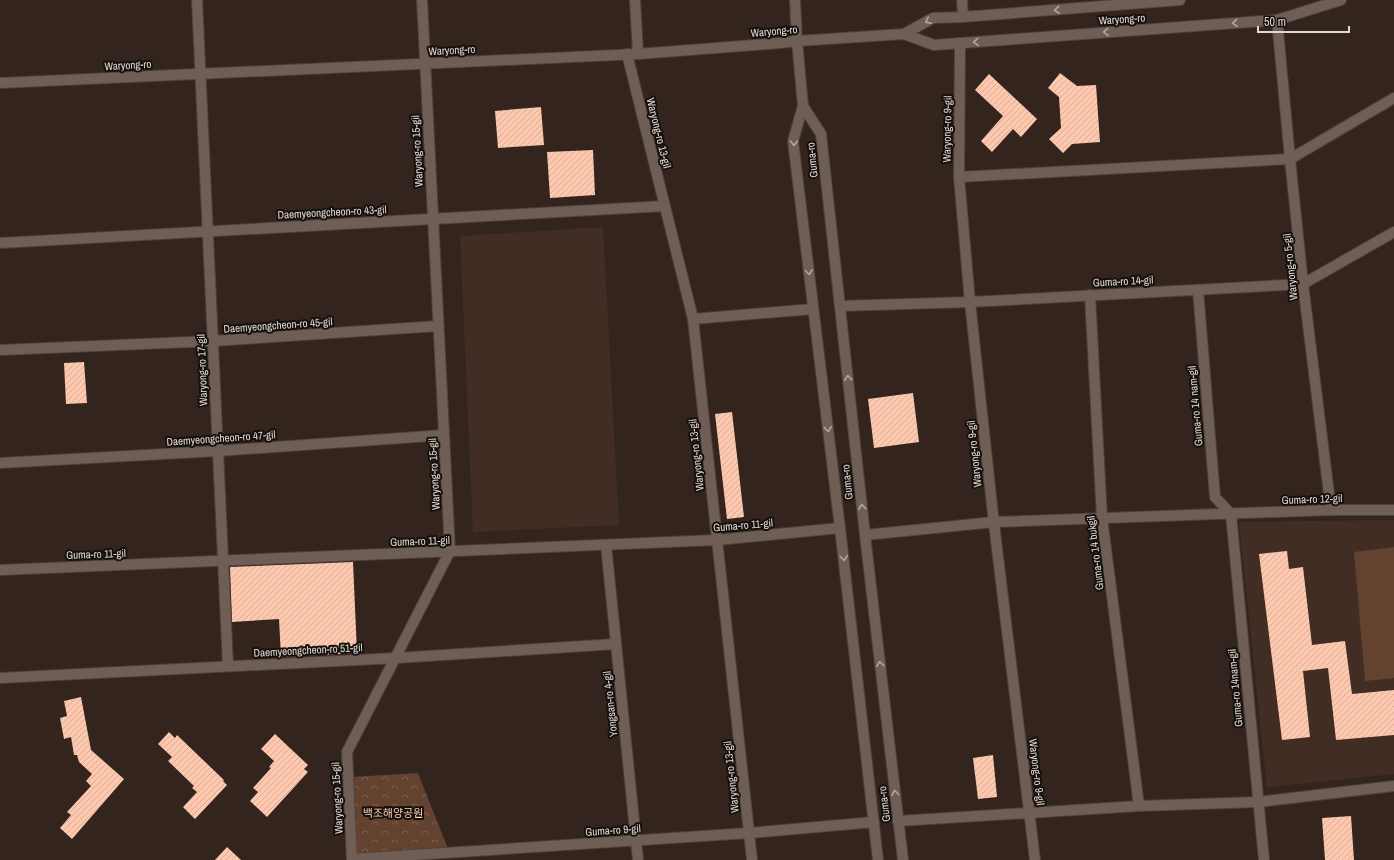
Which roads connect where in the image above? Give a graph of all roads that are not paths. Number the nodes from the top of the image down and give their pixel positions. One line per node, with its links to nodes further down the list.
1 (197, 0): 15 (street, Waryong-ro 17-gil)
2 (422, 0): 14 (street, Waryong-ro 15-gil)
3 (635, 0): 13 (street, Waryong-ro 13-gil)
4 (795, 0): 11 (street, Guma-ro)
5 (962, 0): 8 (street)
6 (1180, 0): 8 (street, Waryong-ro, one-way to 8)
7 (1341, 0): 9 (street, Waryong-ro)
8 (963, 17): 10 (street, Waryong-ro, one-way to 10)
9 (1277, 20): 12 (street, Waryong-ro, one-way to 12); 19 (street, Waryong-ro 5-gil)
10 (904, 34): 11 (street, Waryong-ro); 12 (street, Waryong-ro)
11 (797, 41): 13 (street, Waryong-ro); 18 (street, Guma-ro)
12 (960, 43): 20 (street, Waryong-ro 9-gil)
13 (633, 54): 14 (street, Waryong-ro); 21 (street, Waryong-ro 13-gil)
14 (425, 64): 15 (street, Waryong-ro); 22 (street, Waryong-ro 15-gil)
15 (200, 74): 16 (street, Waryong-ro); 23 (street, Waryong-ro 17-gil)
16 (0, 83)
17 (1394, 98): 19 (street)
18 (803, 106): 30 (street, Guma-ro); 31 (street, Guma-ro, one-way to 31)
19 (1290, 159): 20 (street); 26 (street, Waryong-ro 5-gil)
20 (959, 176): 29 (street, Waryong-ro 9-gil)
21 (665, 206): 22 (street, Daemyeongcheon-ro 43-gil); 32 (street, Waryong-ro 13-gil)
22 (433, 219): 23 (street, Daemyeongcheon-ro 43-gil); 33 (street, Waryong-ro 15-gil)
23 (207, 230): 25 (street, Daemyeongcheon-ro 43-gil); 34 (street, Waryong-ro 17-gil)
24 (1394, 232): 26 (street, Guma-ro 14-gil)
25 (0, 243)
26 (1303, 284): 27 (street, Guma-ro 14-gil); 39 (street, Waryong-ro 5-gil)
27 (1198, 290): 28 (street, Guma-ro 14-gil); 41 (street, Guma-ro 14 nam-gil)
28 (1090, 295): 29 (street, Guma-ro 14-gil); 42 (street, Guma-ro 14 bukgil)
29 (970, 302): 30 (street, Guma-ro 14-gil); 43 (street, Waryong-ro 9-gil)
30 (840, 306): 45 (street, Guma-ro, one-way to 30)
31 (813, 309): 32 (street); 44 (street, Guma-ro, one-way to 44)
32 (693, 319): 46 (street, Waryong-ro 13-gil)
33 (438, 326): 34 (street, Daemyeongcheon-ro 45-gil); 36 (street, Waryong-ro 15-gil)
34 (214, 342): 35 (street, Daemyeongcheon-ro 45-gil); 37 (street, Waryong-ro 17-gil)
35 (0, 350)
36 (444, 435): 37 (street, Daemyeongcheon-ro 47-gil); 48 (street, Waryong-ro 15-gil)
37 (218, 450): 38 (street, Daemyeongcheon-ro 47-gil); 49 (street, Waryong-ro 17-gil)
38 (0, 463)
39 (1331, 510): 40 (street, Guma-ro 12-gil); 41 (street, Guma-ro 12-gil)
40 (1394, 510)
41 (1232, 514): 42 (street, Guma-ro 12-gil); 56 (street, Guma-ro 14nam-gil)
42 (1102, 518): 43 (street, Guma-ro 12-gil); 57 (street, Guma-ro 14 bukgil)
43 (994, 522): 45 (street, Guma-ro 12-gil); 58 (street, Waryong-ro 9-gil)
44 (840, 528): 46 (street, Guma-ro 11-gil); 60 (street, Guma-ro, one-way to 60)
45 (865, 535): 59 (street, Guma-ro, one-way to 45)
46 (717, 540): 47 (street, Guma-ro 11-gil); 61 (street, Waryong-ro 13-gil)
47 (606, 545): 48 (street, Guma-ro 11-gil); 51 (street, Yongsan-ro 4-gil)
48 (450, 551): 49 (street, Guma-ro 11-gil); 52 (street, Waryong-ro 15-gil)
49 (223, 561): 50 (street, Guma-ro 11-gil); 53 (street, Waryong-ro 17-gil)
50 (0, 570)
51 (616, 644): 52 (street, Daemyeongcheon-ro 51-gil); 62 (street, Yongsan-ro 4-gil)
52 (396, 658): 53 (street, Daemyeongcheon-ro 51-gil); 63 (street, Waryong-ro 15-gil)
53 (228, 666): 54 (street, Daemyeongcheon-ro 51-gil)
54 (0, 678)
55 (1394, 786): 56 (street)
56 (1258, 802): 57 (street); 69 (street, Guma-ro 14nam-gil)
57 (1139, 806): 58 (street)
58 (1030, 813): 59 (street); 68 (street, Waryong-ro 9-gil)
59 (898, 821): 67 (street, Guma-ro)
60 (874, 822): 61 (street, Guma-ro 9-gil); 66 (street, Guma-ro)
61 (749, 834): 62 (street, Guma-ro 9-gil); 65 (street, Waryong-ro 13-gil)
62 (636, 840): 63 (street, Guma-ro 9-gil); 64 (street, Yongsan-ro 4-gil)
63 (352, 859)
64 (638, 860)
65 (752, 860)
66 (878, 860)
67 (903, 860)
68 (1035, 860)
69 (1264, 860)

